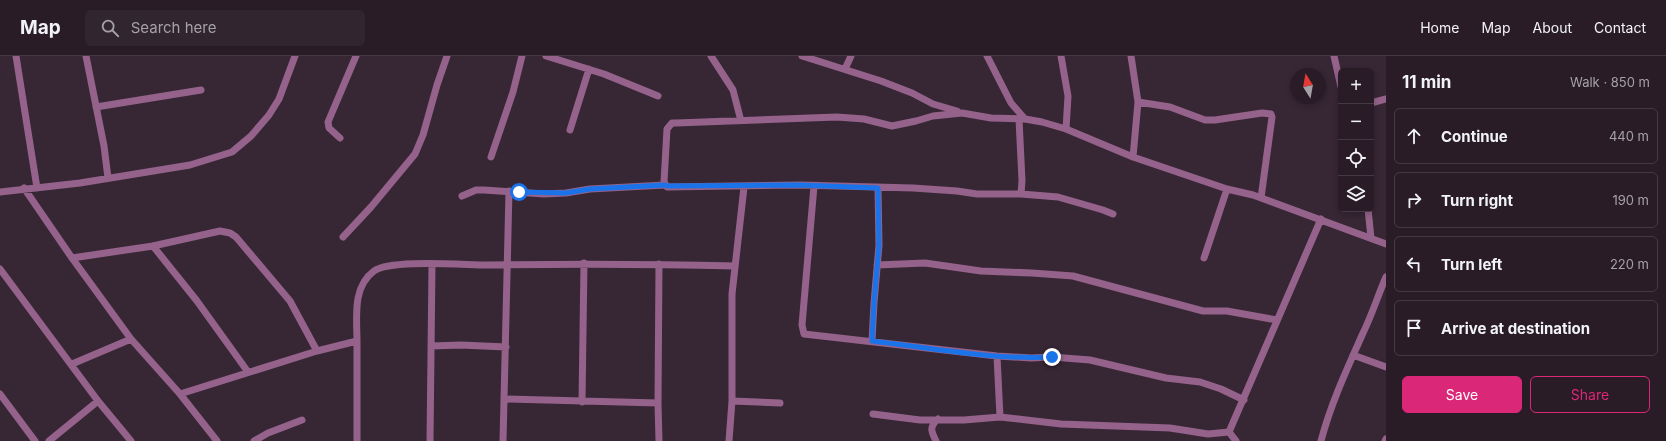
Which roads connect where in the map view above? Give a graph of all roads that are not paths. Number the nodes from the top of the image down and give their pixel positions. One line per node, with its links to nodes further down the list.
1 (16, 56): 39 (street)
2 (86, 56): 24 (street)
3 (295, 56): 34 (street)
4 (356, 56): 31 (street)
5 (447, 56): 50 (street)
6 (522, 56): 32 (street)
7 (546, 56): 15 (street)
8 (711, 56): 28 (street)
9 (802, 56): 16 (street)
10 (851, 56): 16 (street)
11 (987, 56): 27 (street)
12 (1061, 56): 29 (street)
13 (1131, 56): 21 (street)
14 (1334, 56): 17 (street)
15 (589, 69): 19 (street); 30 (street)
16 (845, 69): 23 (street)
17 (1338, 74)
18 (201, 90): 24 (street)
19 (658, 96)
20 (1386, 99): 22 (street)
21 (1138, 102): 33 (street); 46 (street)
22 (1374, 102)
23 (933, 104): 25 (street); 26 (street)
24 (96, 107): 34 (street)
25 (962, 113): 26 (street); 27 (street)
26 (933, 116): 28 (street)
27 (1022, 119): 29 (street); 44 (street)
28 (741, 121): 35 (street)
29 (1066, 129): 33 (street)
30 (570, 130)
31 (340, 138)
32 (491, 156)
33 (1133, 157): 41 (street)
34 (108, 178): 39 (street)
35 (665, 185): 37 (street); 42 (street)
36 (814, 186): 37 (street); 40 (street); 67 (street)
37 (744, 187): 61 (street)
38 (24, 188): 39 (street); 43 (street); 54 (street)
39 (37, 188)
40 (878, 188): 44 (street); 60 (street)
41 (1227, 189): 46 (street); 55 (street)
42 (509, 191): 45 (street); 57 (street)
43 (0, 192)
44 (1021, 194): 48 (street)
45 (462, 196)
46 (1261, 198): 49 (street)
47 (1368, 212): 51 (street)
48 (1113, 214)
49 (1321, 219): 51 (street); 64 (street)
50 (343, 237)
51 (1371, 238): 52 (street)
52 (1386, 244)
53 (153, 246): 54 (street); 70 (street); 75 (street)
54 (72, 258): 65 (street)
55 (1204, 258)
56 (584, 263): 57 (street); 58 (street); 82 (street)
57 (508, 264): 59 (street); 69 (street)
58 (659, 264): 61 (street); 83 (street)
59 (432, 265): 66 (street); 68 (street)
60 (877, 265): 64 (street); 67 (street)
61 (735, 266): 81 (street)
62 (1, 272): 73 (street)
63 (1386, 277): 71 (street)
64 (1277, 320): 80 (street)
65 (131, 339): 73 (street); 77 (street)
66 (357, 341): 70 (street); 95 (street)
67 (872, 341): 72 (street)
68 (431, 346): 69 (street); 96 (street)
69 (506, 347): 78 (street)
70 (317, 351): 75 (street)
71 (1353, 355): 74 (street); 102 (street)
72 (997, 356): 80 (street); 86 (street)
73 (72, 364): 79 (street)
74 (1386, 367)
75 (248, 372): 77 (street)
76 (0, 394): 90 (street)
77 (180, 394): 93 (street)
78 (505, 399): 82 (street); 97 (street)
79 (98, 400): 91 (street); 92 (street)
80 (1244, 400): 89 (street)
81 (732, 401): 84 (street); 99 (street)
82 (582, 402): 83 (street)
83 (658, 403): 98 (street)
84 (780, 403)
85 (873, 414): 87 (street)
86 (1000, 417): 87 (street); 89 (street)
87 (938, 419): 100 (street)
88 (302, 420): 94 (street)
89 (1229, 432): 101 (street)
90 (35, 441)
91 (49, 441)
92 (131, 441)
93 (217, 441)
94 (254, 441)
95 (357, 441)
96 (430, 441)
97 (503, 441)
98 (659, 441)
99 (729, 441)
100 (936, 441)
101 (1236, 441)
102 (1320, 441)

